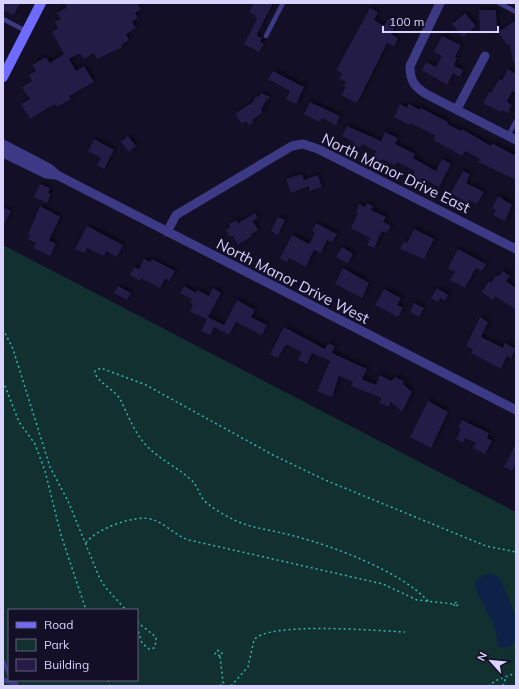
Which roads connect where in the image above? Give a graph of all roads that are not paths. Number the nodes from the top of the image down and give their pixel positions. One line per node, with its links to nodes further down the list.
1 (41, 3): 7 (main road)
2 (283, 3): 8 (lane)
3 (440, 3): 11 (street)
4 (499, 3): 5 (lane)
5 (516, 12)
6 (3, 19): 7 (lane)
7 (26, 31): 10 (main road)
8 (266, 36)
9 (485, 56): 11 (street)
10 (3, 77)
11 (457, 109): 13 (street)
12 (516, 121): 13 (lane)
13 (512, 138)
14 (3, 144): 16 (street, North Manor Drive West)
15 (3, 153): 16 (street, North Manor Drive West)
16 (15, 154): 17 (street, North Manor Drive West)
17 (167, 232): 18 (street, North Manor Drive East); 19 (street, North Manor Drive West)
18 (516, 249)
19 (516, 410)
20 (3, 662): 21 (lane)
21 (8, 671)
22 (3, 680): 23 (lane)
23 (16, 683)

